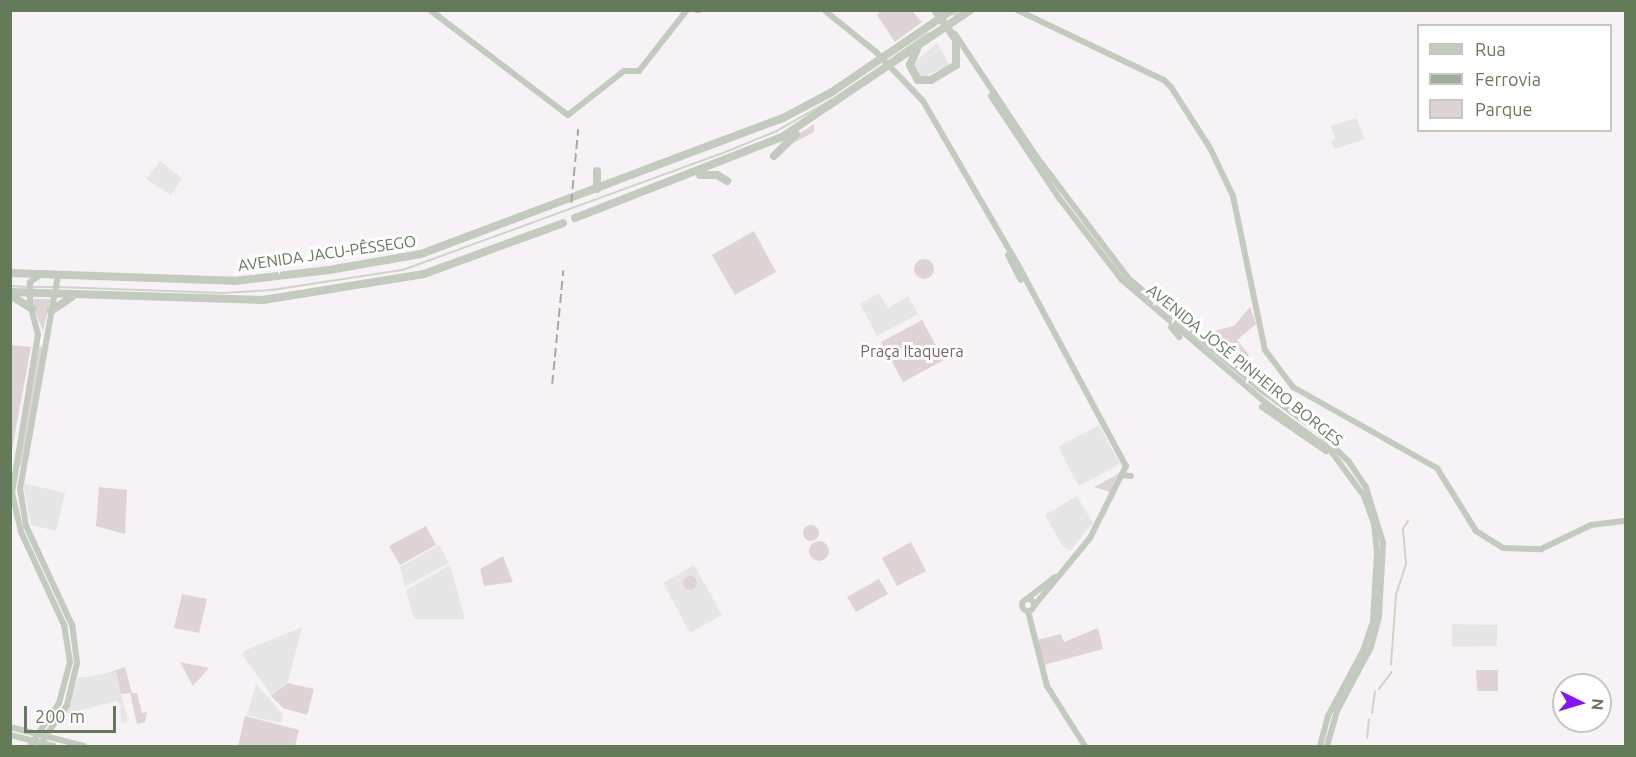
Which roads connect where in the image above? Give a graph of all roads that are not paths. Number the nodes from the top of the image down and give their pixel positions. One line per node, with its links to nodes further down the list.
1 (430, 10): 2 (main road)
2 (687, 10)
3 (824, 10): 35 (main road)
4 (935, 10): 9 (highway, AVENIDA JOSÉ PINHEIRO BORGES)
5 (940, 10): 12 (main road, AVENIDA JOSÉ PINHEIRO BORGES)
6 (952, 10): 17 (highway, AVENIDA JACU-PÊSSEGO)
7 (970, 10): 10 (highway)
8 (1017, 10): 37 (main road)
9 (956, 40): 10 (highway); 12 (main road, AVENIDA JOSÉ PINHEIRO BORGES)
10 (922, 44): 11 (highway)
11 (806, 123): 13 (highway); 15 (highway)
12 (1018, 135): 29 (main road, AVENIDA JOSÉ PINHEIRO BORGES); 32 (main road, AVENIDA JOSÉ PINHEIRO BORGES)
13 (774, 156)
14 (597, 171): 17 (highway)
15 (689, 177): 16 (highway); 18 (highway)
16 (727, 181)
17 (597, 189): 22 (highway, AVENIDA JACU-PÊSSEGO)
18 (575, 218)
19 (563, 223): 26 (highway)
20 (10, 273): 21 (highway, AVENIDA JACU-PÊSSEGO)
21 (39, 274): 22 (highway, AVENIDA JACU-PÊSSEGO); 23 (main road)
22 (58, 279): 24 (main road)
23 (29, 288): 24 (highway); 25 (highway); 27 (main road)
24 (57, 292): 26 (highway); 28 (main road)
25 (10, 294): 27 (highway)
26 (78, 296): 28 (highway)
27 (32, 309): 41 (main road)
28 (51, 311): 41 (main road)
29 (1166, 319): 30 (main road); 32 (main road, AVENIDA JOSÉ PINHEIRO BORGES)
30 (1179, 337)
31 (1262, 407): 33 (main road)
32 (1310, 429): 33 (main road); 34 (main road, AVENIDA JOSÉ PINHEIRO BORGES); 49 (main road, AVENIDA JOSÉ PINHEIRO BORGES)
33 (1298, 431): 34 (main road)
34 (1337, 457): 48 (main road, AVENIDA JOSÉ PINHEIRO BORGES)
35 (1121, 475): 36 (main road); 38 (main road)
36 (1131, 476)
37 (1626, 521)
38 (1060, 573): 39 (main road); 40 (main road)
39 (1028, 598): 40 (main road); 40 (main road)
40 (1032, 609): 47 (main road)
41 (61, 707): 44 (main road)
42 (10, 727): 44 (main road)
43 (10, 735): 44 (main road)
44 (38, 742): 45 (main road); 46 (main road)
45 (54, 747)
46 (84, 747)
47 (1085, 747)
48 (1320, 747)
49 (1327, 747)

